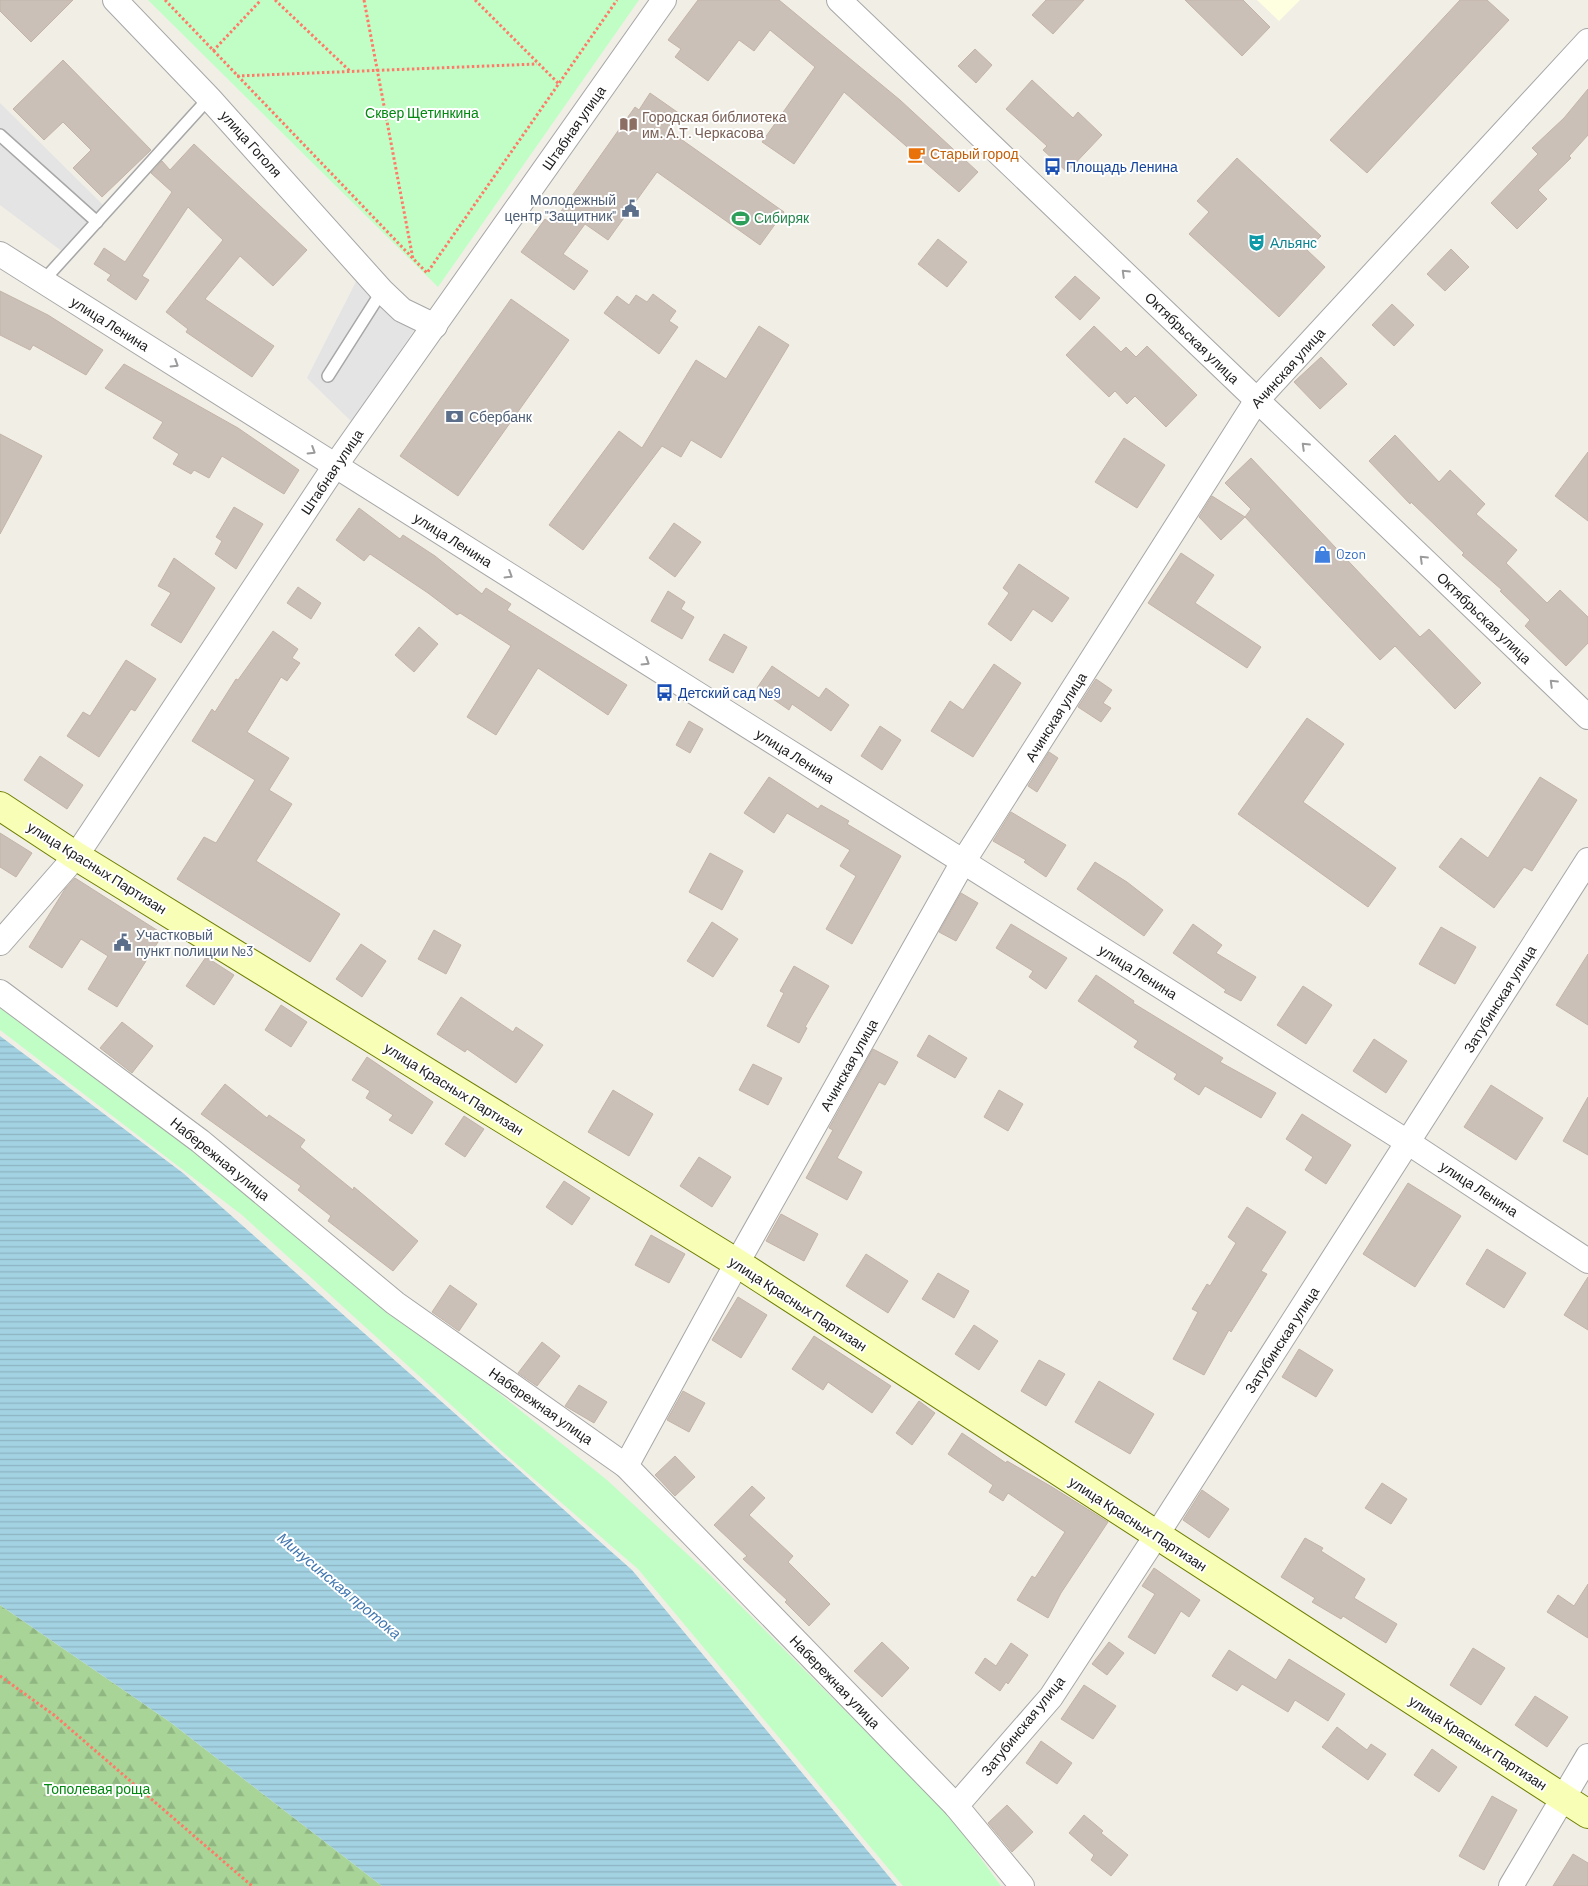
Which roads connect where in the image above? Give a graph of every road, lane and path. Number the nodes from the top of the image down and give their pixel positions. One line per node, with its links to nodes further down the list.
1 (115, 0): 17 (street, улица Гоголя)
2 (261, 0): 11 (path)
3 (275, 0): 14 (path)
4 (364, 0): 13 (path)
5 (475, 0): 12 (path)
6 (617, 0): 16 (path)
7 (664, 0): 24 (street, Штабная улица)
8 (839, 0): 26 (street, Октябрьская улица, one-way to 8)
9 (168, 1): 11 (path)
10 (1588, 41): 26 (street, Ачинская улица)
11 (212, 51): 15 (path)
12 (537, 64): 13 (path); 16 (path)
13 (377, 71): 14 (path); 21 (path)
14 (351, 72): 15 (path)
15 (236, 76): 21 (path)
16 (560, 86): 21 (path)
17 (210, 98): 19 (lane); 23 (street, улица Гоголя)
18 (0, 136): 19 (lane)
19 (97, 222): 22 (lane)
20 (0, 254): 22 (street, улица Ленина)
21 (413, 259)
22 (43, 281): 27 (street, улица Ленина, one-way to 27)
23 (382, 291): 24 (street, улица Гоголя); 25 (lane)
24 (435, 326): 27 (street, Штабная улица)
25 (328, 376)
26 (1257, 400): 28 (street, Октябрьская улица, one-way to 26); 32 (street, Ачинская улица)
27 (335, 466): 30 (street, Штабная улица); 32 (street, улица Ленина, one-way to 32)
28 (1588, 717)
29 (0, 806): 30 (main road, улица Красных Партизан)
30 (76, 856): 33 (street, Штабная улица); 37 (main road, улица Красных Партизан)
31 (1588, 860): 35 (street, Затубинская улица)
32 (963, 862): 35 (street, улица Ленина); 37 (street, Ачинская улица)
33 (0, 943)
34 (0, 992): 38 (street, Набережная улица)
35 (1409, 1143): 36 (street, улица Ленина); 39 (street, Затубинская улица)
36 (1588, 1261)
37 (737, 1263): 38 (street, Ачинская улица); 39 (main road, улица Красных Партизан)
38 (626, 1466): 43 (street, Набережная улица)
39 (1156, 1536): 42 (main road, улица Красных Партизан); 43 (street, Затубинская улица)
40 (0, 1676): 45 (path)
41 (1588, 1756): 42 (street)
42 (1564, 1798): 44 (main road, улица Красных Партизан); 47 (street)
43 (956, 1806): 46 (street, Набережная улица)
44 (1588, 1814)
45 (252, 1886)
46 (1022, 1886)
47 (1511, 1886)

